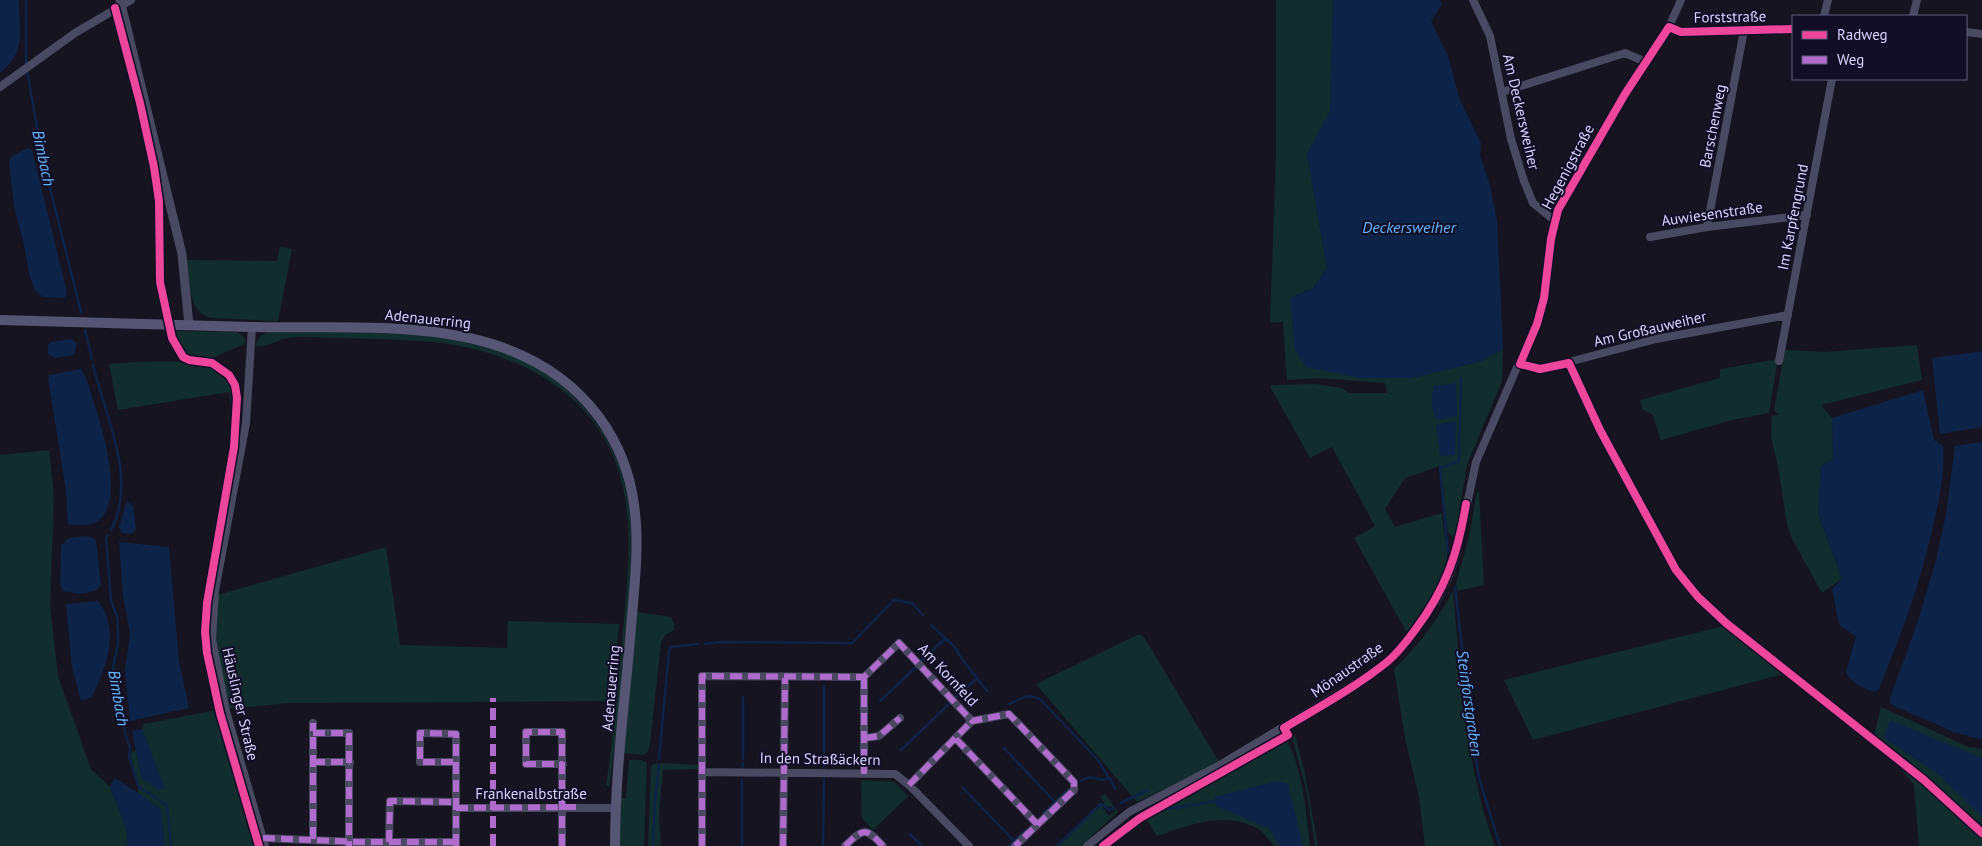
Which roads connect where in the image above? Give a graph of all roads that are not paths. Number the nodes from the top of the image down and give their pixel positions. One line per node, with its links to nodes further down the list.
1 (131, 0): 6 (street)
2 (1473, 0): 17 (street, Am Deckersweiher)
3 (1681, 0): 9 (street, Hegenigstraße)
4 (1828, 0): 7 (street)
5 (1917, 0): 8 (street)
6 (120, 3): 16 (street); 24 (street)
7 (1824, 15)
8 (1913, 15)
9 (1669, 27): 11 (street, Forststraße); 14 (street, Hegenigstraße)
10 (1792, 29): 11 (street, Forststraße)
11 (1744, 30): 20 (street, Barschenweg)
12 (1967, 32): 13 (street)
13 (1982, 34)
14 (1646, 62): 17 (street); 19 (street, Hegenigstraße)
15 (1832, 80): 18 (street, Im Karpfengrund)
16 (0, 87)
17 (1502, 92): 19 (street, Am Deckersweiher)
18 (1807, 215): 20 (street, Auwiesenstraße); 22 (street, Im Karpfengrund)
19 (1555, 221): 28 (street, Hegenigstraße)
20 (1707, 227): 21 (street, Auwiesenstraße)
21 (1650, 237)
22 (1788, 315): 26 (street, Im Karpfengrund); 27 (street, Am Großauweiher)
23 (0, 320): 24 (main road, Adenauerring)
24 (189, 325): 25 (main road, Adenauerring)
25 (252, 327): 49 (main road, Adenauerring); 52 (street, Häuslinger Straße)
26 (1779, 361)
27 (1569, 363): 28 (street, Am Großauweiher); 29 (street)
28 (1520, 364): 30 (street, Hegenigstraße)
29 (1613, 454)
30 (1448, 576): 64 (street, Mönaustraße)
31 (864, 677): 32 (street); 34 (street, Am Kornfeld); 37 (street)
32 (785, 678): 43 (street); 44 (street)
33 (900, 718): 37 (street)
34 (972, 721): 38 (street); 50 (street, Am Kornfeld)
35 (313, 723): 36 (street)
36 (313, 733): 39 (street); 40 (street)
37 (865, 738): 45 (street)
38 (956, 739): 46 (street); 50 (street)
39 (313, 762): 40 (street); 51 (street)
40 (350, 762): 54 (street)
41 (456, 762): 41 (street); 47 (street)
42 (562, 764): 42 (street); 48 (street)
43 (702, 772): 44 (street, In den Straßäckern); 58 (street)
44 (783, 773): 45 (street, In den Straßäckern); 59 (street)
45 (864, 774): 46 (street, In den Straßäckern)
46 (909, 785): 62 (street, In den Straßäckern)
47 (456, 805): 48 (street, Frankenalbstraße); 53 (street, Frankenalbstraße); 55 (street, Frankenalbstraße)
48 (562, 807): 49 (street, Frankenalbstraße); 56 (street)
49 (616, 808): 57 (main road, Adenauerring)
50 (1037, 824): 63 (street, Am Kornfeld)
51 (312, 839): 52 (street, Frankenalbstraße); 54 (street, Frankenalbstraße)
52 (264, 842)
53 (389, 842): 54 (street, Frankenalbstraße); 55 (street, Frankenalbstraße)
54 (349, 843)
55 (456, 844)
56 (562, 846)
57 (615, 846)
58 (702, 846)
59 (783, 846)
60 (845, 846): 61 (street)
61 (883, 846)
62 (969, 846)
63 (1015, 846)
64 (1087, 846)

